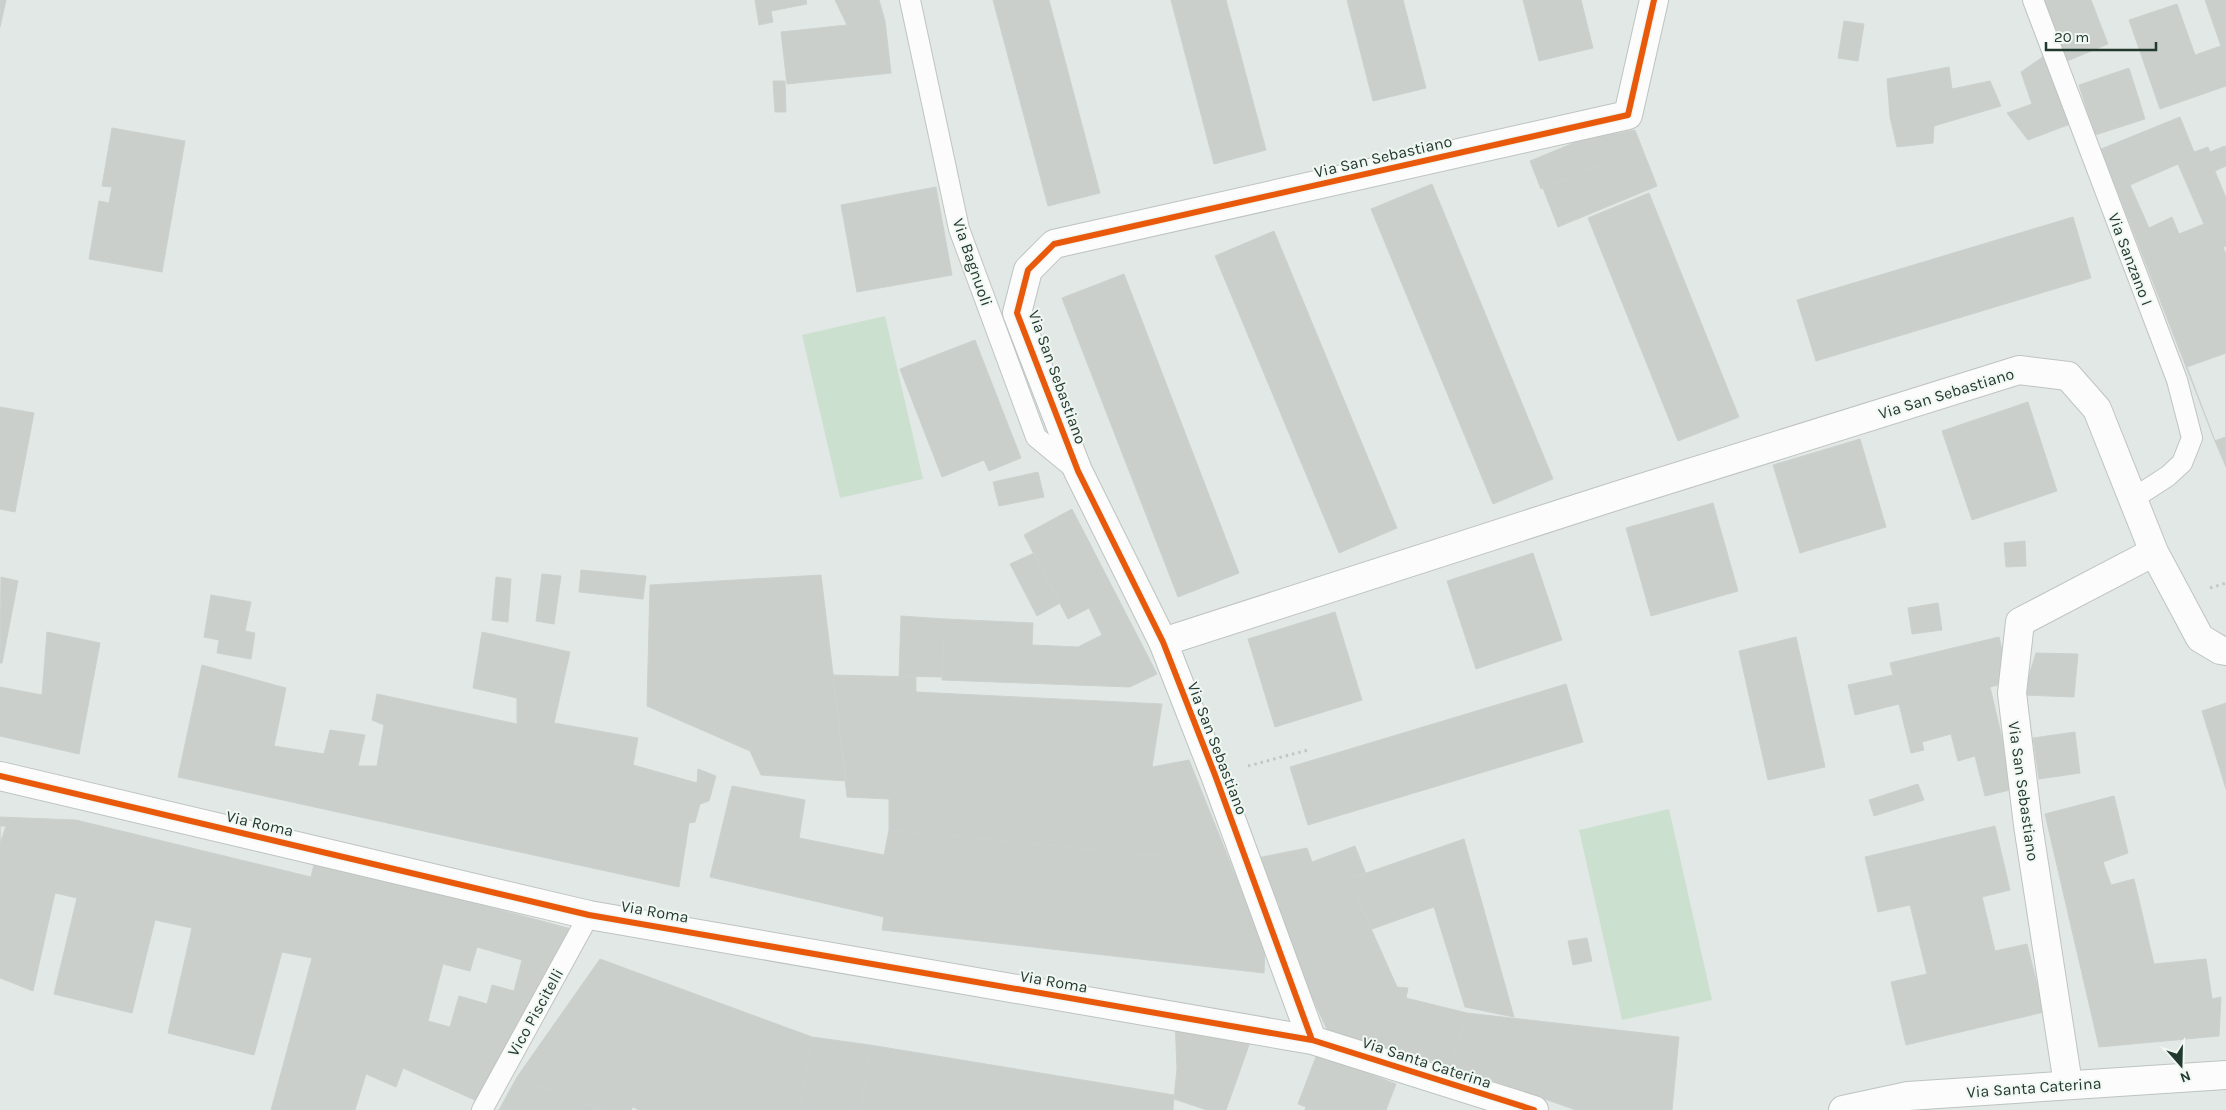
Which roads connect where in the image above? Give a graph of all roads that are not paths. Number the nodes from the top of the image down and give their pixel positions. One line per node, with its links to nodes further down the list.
1 (910, 0): 4 (lane, Via Bagnuoli)
2 (1654, 0): 4 (street, Via San Sebastiano)
3 (2033, 0): 5 (lane, Via Sanzano I)
4 (1078, 471): 7 (street, Via San Sebastiano)
5 (2134, 498): 6 (street, Via San Sebastiano); 7 (street, Via San Sebastiano)
6 (2154, 552): 8 (street); 13 (street, Via San Sebastiano)
7 (1163, 642): 11 (street, Via San Sebastiano)
8 (2226, 651)
9 (0, 776): 10 (street, Via Roma)
10 (589, 915): 11 (street, Via Roma); 14 (lane, Vico Piscitelli)
11 (1312, 1040): 15 (street, Via Santa Caterina)
12 (2226, 1075): 13 (street, Via Santa Caterina)
13 (2068, 1084): 16 (street, Via Santa Caterina)
14 (482, 1110)
15 (1534, 1110)
16 (1842, 1110)

